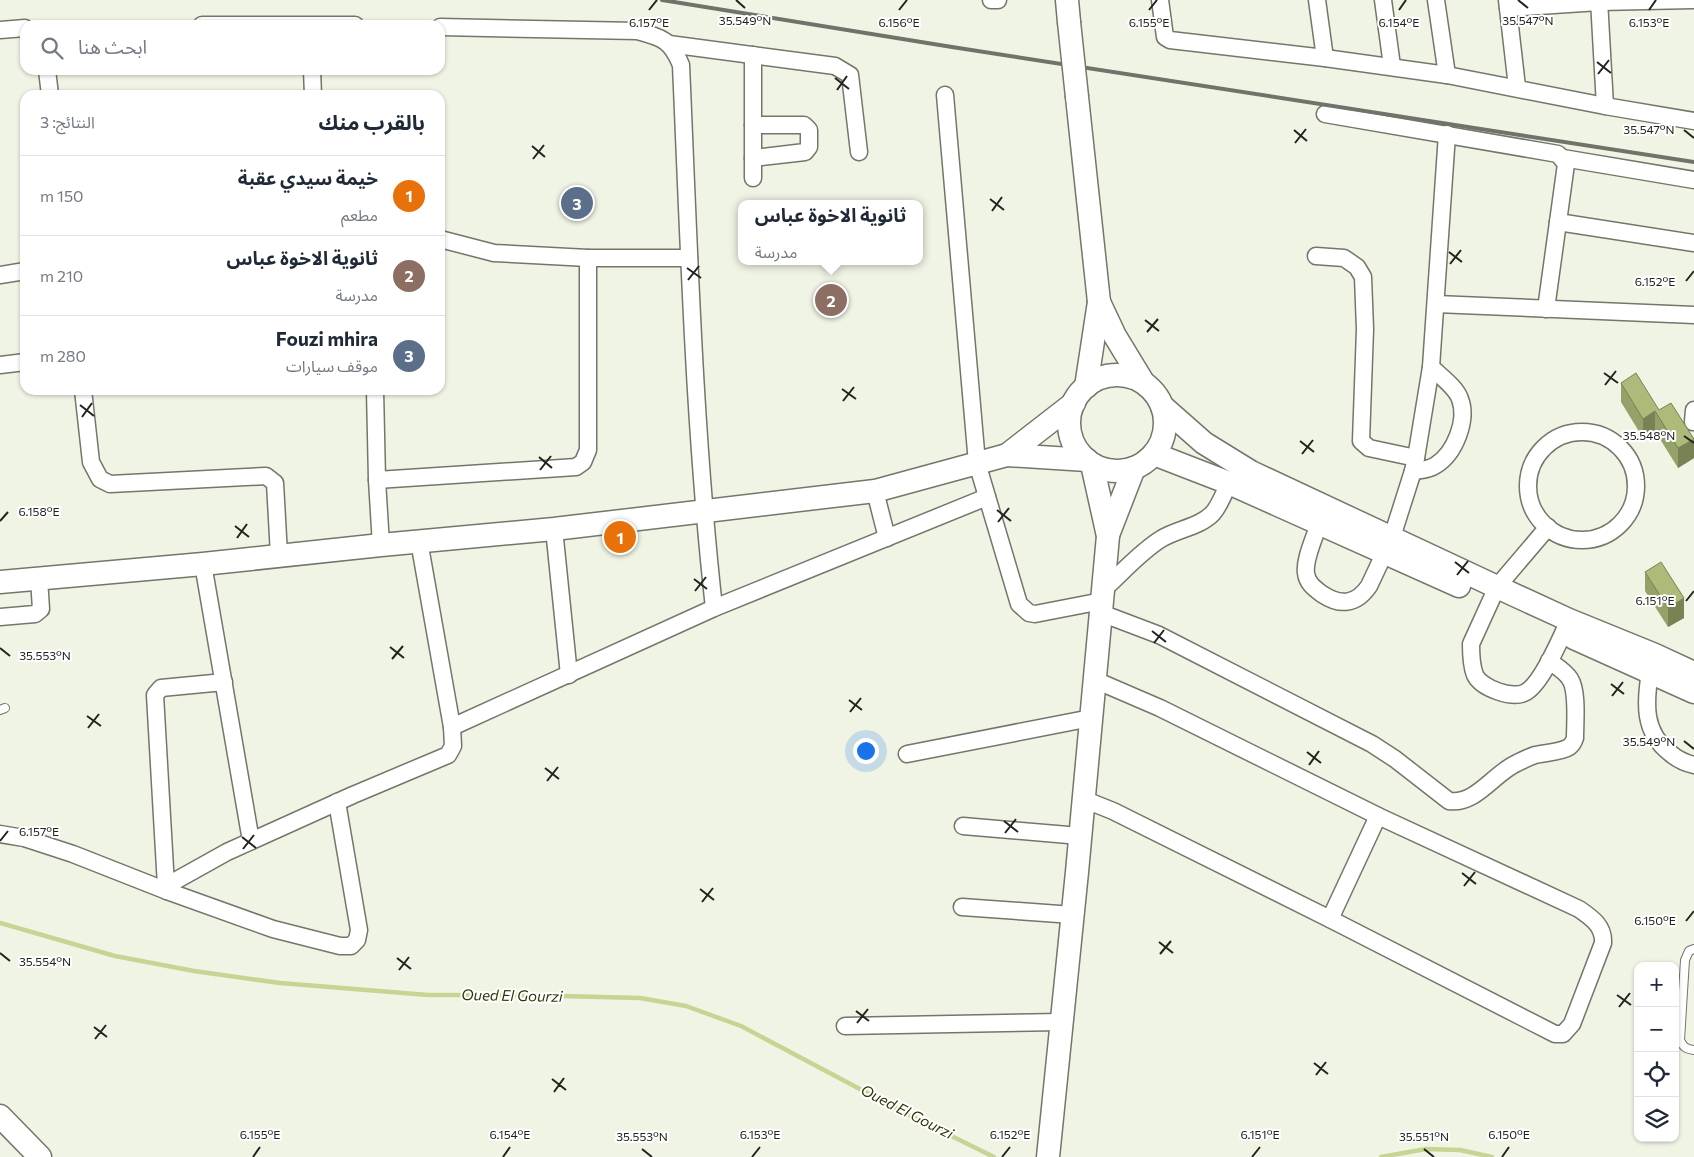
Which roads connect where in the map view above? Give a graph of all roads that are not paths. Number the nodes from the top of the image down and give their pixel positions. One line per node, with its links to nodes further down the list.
1 (991, 0): 2 (street)
2 (998, 0)
3 (1067, 0): 43 (main road, bridge)
4 (1160, 0): 16 (street)
5 (1318, 0): 16 (street)
6 (1383, 0): 17 (street)
7 (1436, 0): 18 (street)
8 (1693, 0): 9 (street)
9 (1599, 1): 10 (street); 25 (street)
10 (1507, 4): 21 (street)
11 (445, 27): 14 (street)
12 (20, 28): 13 (street)
13 (0, 30)
14 (669, 44): 15 (street); 40 (street)
15 (753, 55): 28 (street); 30 (street)
16 (1325, 58): 17 (street)
17 (1392, 66): 18 (street)
18 (1447, 74): 21 (street)
19 (48, 75): 22 (street)
20 (312, 75): 23 (street)
21 (1517, 88): 25 (street)
22 (49, 90)
23 (313, 90)
24 (945, 95): 58 (street)
25 (1605, 106): 27 (street)
26 (1325, 114): 29 (street)
27 (1694, 121)
28 (753, 124): 31 (street); 31 (street)
29 (1447, 134): 32 (street); 44 (street)
30 (859, 152)
31 (753, 158): 33 (street)
32 (1563, 158): 34 (street); 35 (street)
33 (753, 178)
34 (1694, 180)
35 (1558, 222): 37 (street); 45 (street)
36 (445, 241): 39 (street)
37 (1694, 243)
38 (1316, 256): 59 (street)
39 (588, 258): 40 (street); 61 (street)
40 (689, 258): 65 (street)
41 (20, 272): 42 (street)
42 (0, 275)
43 (1099, 302): 50 (main road); 53 (main road)
44 (1436, 304): 45 (street); 49 (street)
45 (1546, 310): 46 (street)
46 (1694, 315)
47 (20, 363): 48 (street)
48 (0, 365)
49 (1431, 367): 59 (street); 59 (street)
50 (1143, 382): 53 (main road); 54 (main road)
51 (83, 395): 74 (street)
52 (376, 395): 61 (street)
53 (1080, 395): 56 (main road); 57 (main road)
54 (1162, 406): 55 (main road); 73 (main road)
55 (1154, 454): 60 (main road); 62 (main road)
56 (1007, 456): 57 (main road); 58 (main road)
57 (1089, 462): 60 (main road); 69 (main road)
58 (977, 464): 63 (main road); 64 (street)
59 (1414, 465): 73 (street)
60 (1134, 468): 69 (main road)
61 (377, 480): 72 (street)
62 (1229, 483): 66 (main road); 79 (street)
63 (875, 491): 65 (main road); 70 (street)
64 (987, 497): 70 (street); 79 (street)
65 (703, 512): 68 (main road); 80 (street)
66 (1319, 523): 73 (main road); 73 (street)
67 (1548, 527): 67 (street); 78 (street)
68 (554, 529): 71 (main road); 86 (street)
69 (1108, 536): 79 (main road)
70 (888, 538): 80 (street)
71 (419, 542): 72 (main road); 91 (street)
72 (381, 545): 74 (main road)
73 (1389, 545): 78 (main road)
74 (279, 555): 75 (main road)
75 (204, 564): 76 (main road); 88 (street)
76 (39, 579): 77 (main road); 81 (street)
77 (0, 582)
78 (1494, 594): 82 (main road); 83 (street)
79 (1102, 601): 83 (street); 87 (main road)
80 (714, 608): 86 (street)
81 (0, 617)
82 (1566, 626): 83 (street); 84 (main road); 85 (main road)
83 (1549, 661)
84 (1650, 672): 89 (main road); 93 (street)
85 (1694, 672)
86 (568, 675): 91 (street)
87 (1095, 680): 90 (main road); 96 (street)
88 (224, 682): 100 (street); 101 (street)
89 (1694, 692)
90 (1091, 718): 92 (street); 94 (main road)
91 (452, 727): 95 (street)
92 (906, 754)
93 (1694, 766)
94 (1082, 799): 99 (main road); 104 (street)
95 (338, 802): 100 (street); 101 (street)
96 (1378, 816): 104 (street); 104 (street)
97 (962, 826): 99 (street)
98 (0, 834): 101 (street)
99 (1080, 836): 103 (main road)
100 (251, 841): 101 (street)
101 (166, 888)
102 (962, 908): 103 (street)
103 (1073, 915): 106 (main road)
104 (1330, 919)
105 (1694, 949): 108 (lane)
106 (1062, 1022): 107 (street); 110 (main road)
107 (845, 1026)
108 (1694, 1050)
109 (3, 1126): 111 (main road)
110 (1049, 1147)
111 (40, 1157)

